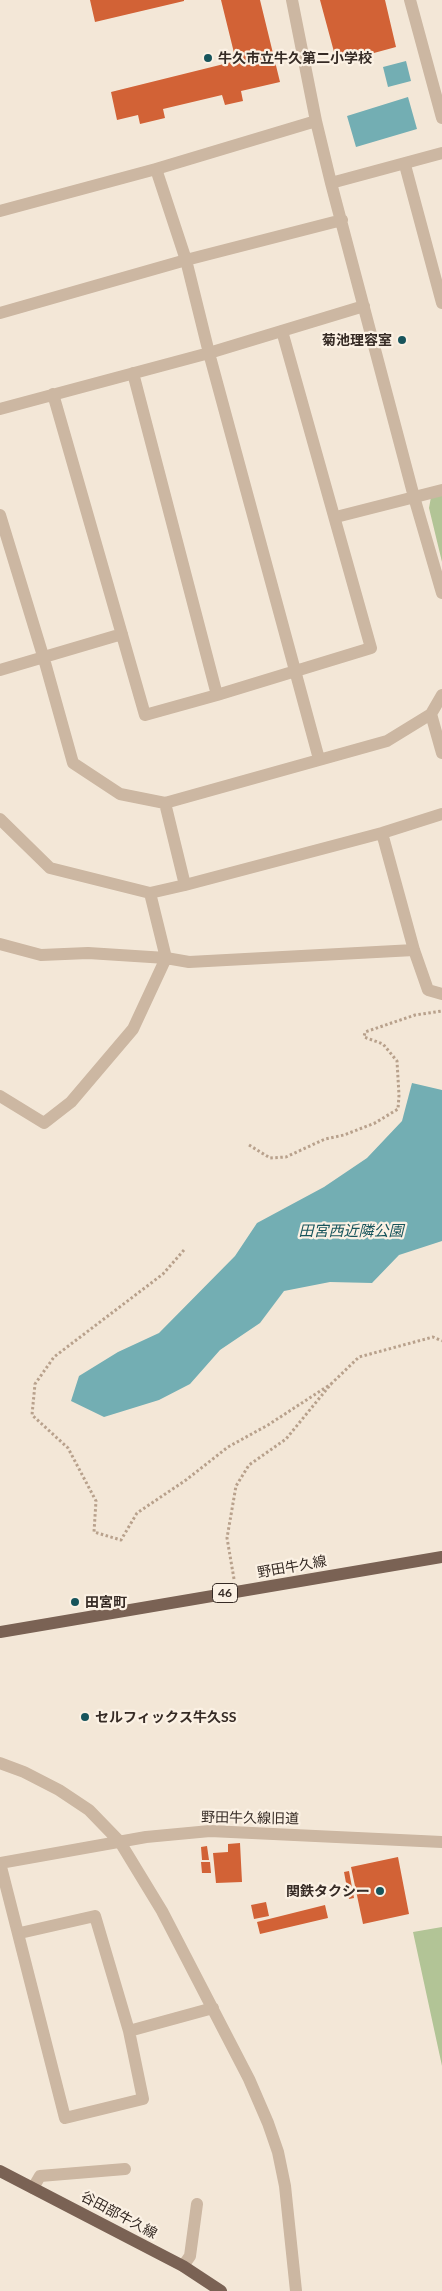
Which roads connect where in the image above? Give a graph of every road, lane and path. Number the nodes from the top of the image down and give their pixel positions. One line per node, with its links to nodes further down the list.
1 (292, 0): 4 (street)
2 (410, 0): 3 (street)
3 (442, 118)
4 (316, 121): 7 (street); 8 (street)
5 (442, 153): 6 (street)
6 (404, 165): 8 (street); 12 (street)
7 (156, 169): 9 (street); 11 (street)
8 (331, 183): 10 (street)
9 (0, 211)
10 (342, 220): 11 (street); 13 (street)
11 (186, 260): 14 (street); 16 (street)
12 (442, 303)
13 (364, 306): 15 (street); 21 (street)
14 (0, 313)
15 (282, 331): 16 (street); 23 (street)
16 (209, 353): 17 (street); 28 (street)
17 (134, 373): 18 (street); 30 (street)
18 (53, 394): 19 (street); 25 (street)
19 (0, 409)
20 (442, 490): 21 (street)
21 (414, 498): 23 (street); 24 (street)
22 (0, 515): 26 (street)
23 (336, 517): 28 (street)
24 (442, 593)
25 (122, 634): 26 (street); 30 (street)
26 (44, 659): 27 (street); 34 (street)
27 (0, 670)
28 (296, 672): 30 (street); 33 (street)
29 (442, 694): 31 (street)
30 (217, 695)
31 (431, 714): 32 (street); 33 (street)
32 (442, 753)
33 (319, 759): 34 (street)
34 (165, 803): 38 (street)
35 (442, 814): 37 (street)
36 (0, 818): 39 (street)
37 (382, 833): 38 (street); 41 (street)
38 (185, 885): 39 (street)
39 (150, 893): 42 (street)
40 (0, 944): 42 (street)
41 (414, 950): 42 (street); 43 (street)
42 (166, 958): 45 (street)
43 (442, 994)
44 (442, 1011): 46 (path)
45 (0, 1096)
46 (250, 1145)
47 (184, 1250): 49 (path)
48 (442, 1341): 49 (path)
49 (331, 1384): 51 (path)
50 (442, 1557): 51 (main road, 野田牛久線 / 46)
51 (236, 1592): 52 (main road, 野田牛久線 / 46)
52 (0, 1632)
53 (0, 1763): 54 (street)
54 (120, 1842): 55 (street, 野田牛久線旧道); 56 (street, 野田牛久線旧道); 58 (street)
55 (442, 1842)
56 (0, 1863): 57 (street)
57 (20, 1933): 59 (street); 59 (street)
58 (212, 2008): 59 (street); 66 (street)
59 (129, 2031)
60 (125, 2169): 62 (street)
61 (0, 2171): 62 (main road, 谷田部牛久線)
62 (33, 2188): 64 (main road, 谷田部牛久線)
63 (197, 2204): 64 (street)
64 (183, 2266): 65 (main road, 谷田部牛久線)
65 (220, 2291)
66 (296, 2291)

